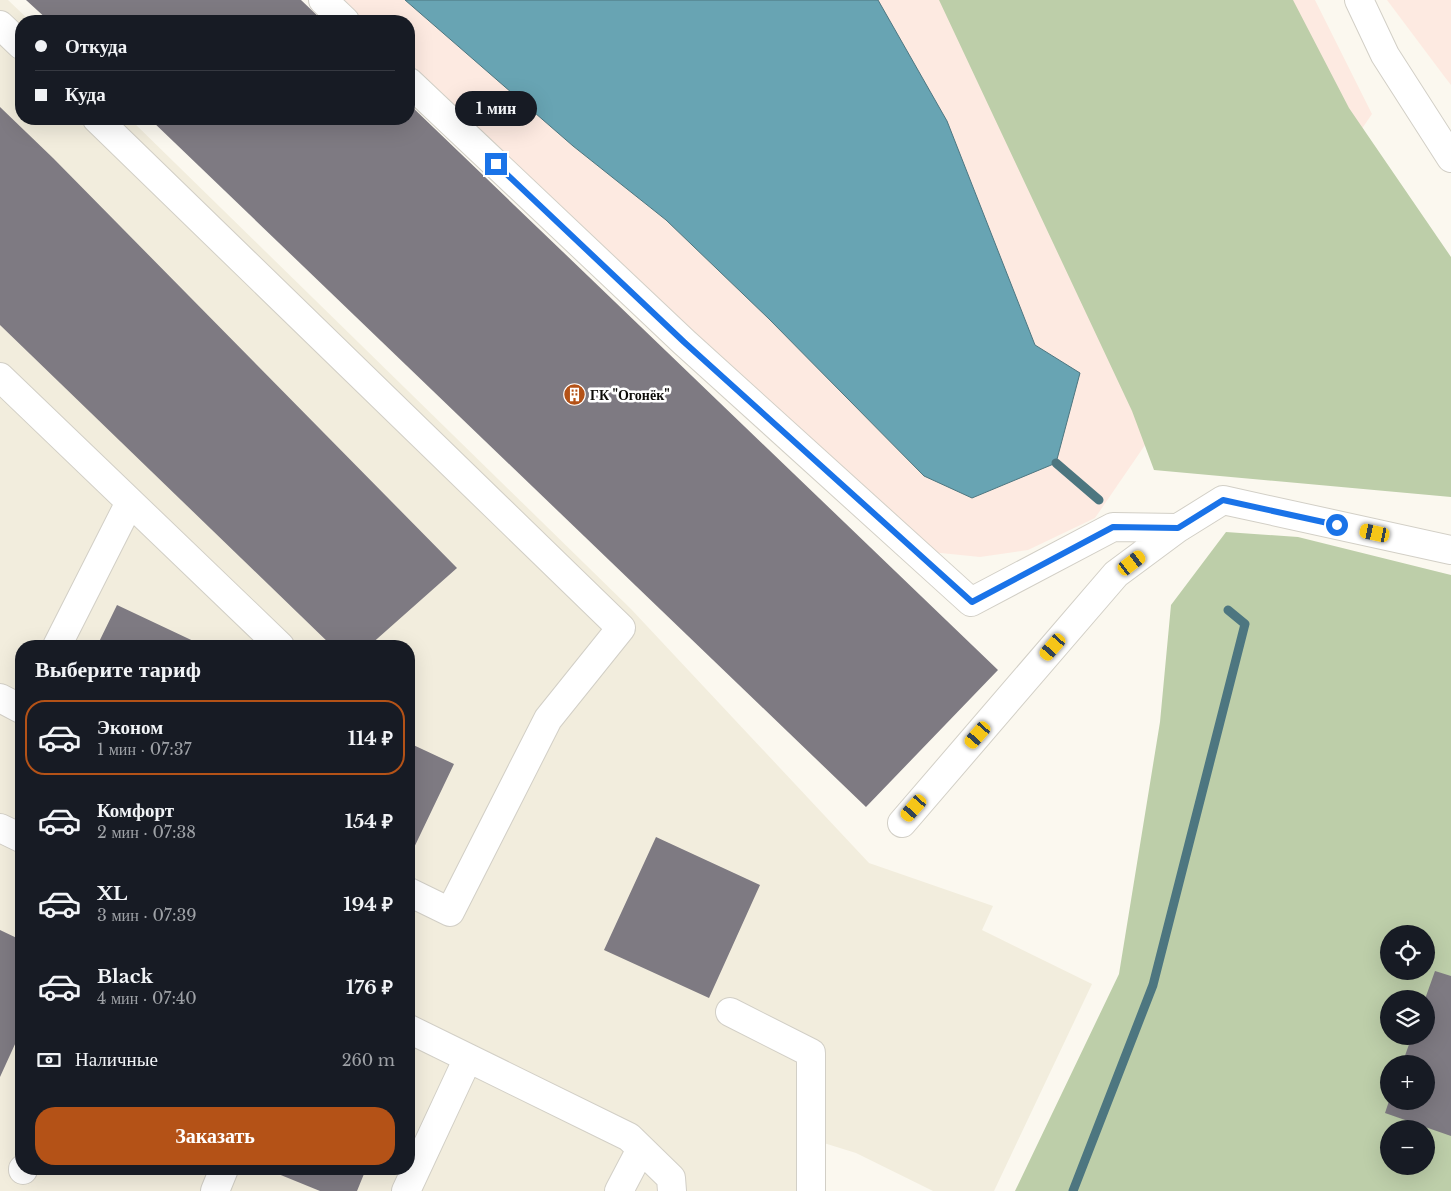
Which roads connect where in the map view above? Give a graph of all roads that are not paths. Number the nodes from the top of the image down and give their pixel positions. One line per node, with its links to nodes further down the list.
1 (323, 0): 3 (street)
2 (1359, 0): 8 (street)
3 (339, 15)
4 (0, 25): 5 (street)
5 (15, 39)
6 (415, 88): 11 (street)
7 (103, 125): 20 (street)
8 (1451, 158)
9 (0, 377): 10 (street)
10 (130, 502): 13 (street); 14 (street)
11 (1178, 528): 12 (street); 17 (street)
12 (1451, 550)
13 (60, 640)
14 (274, 640)
15 (0, 698): 16 (street)
16 (15, 705)
17 (902, 823)
18 (0, 828): 19 (street)
19 (15, 835)
20 (415, 895)
21 (730, 1012): 32 (street)
22 (415, 1032): 23 (street)
23 (468, 1058): 24 (street); 25 (street)
24 (641, 1148): 30 (street); 31 (street)
25 (415, 1172)
26 (222, 1175): 28 (street)
27 (413, 1175): 29 (street)
28 (215, 1191)
29 (406, 1191)
30 (619, 1191)
31 (672, 1191)
32 (812, 1191)

